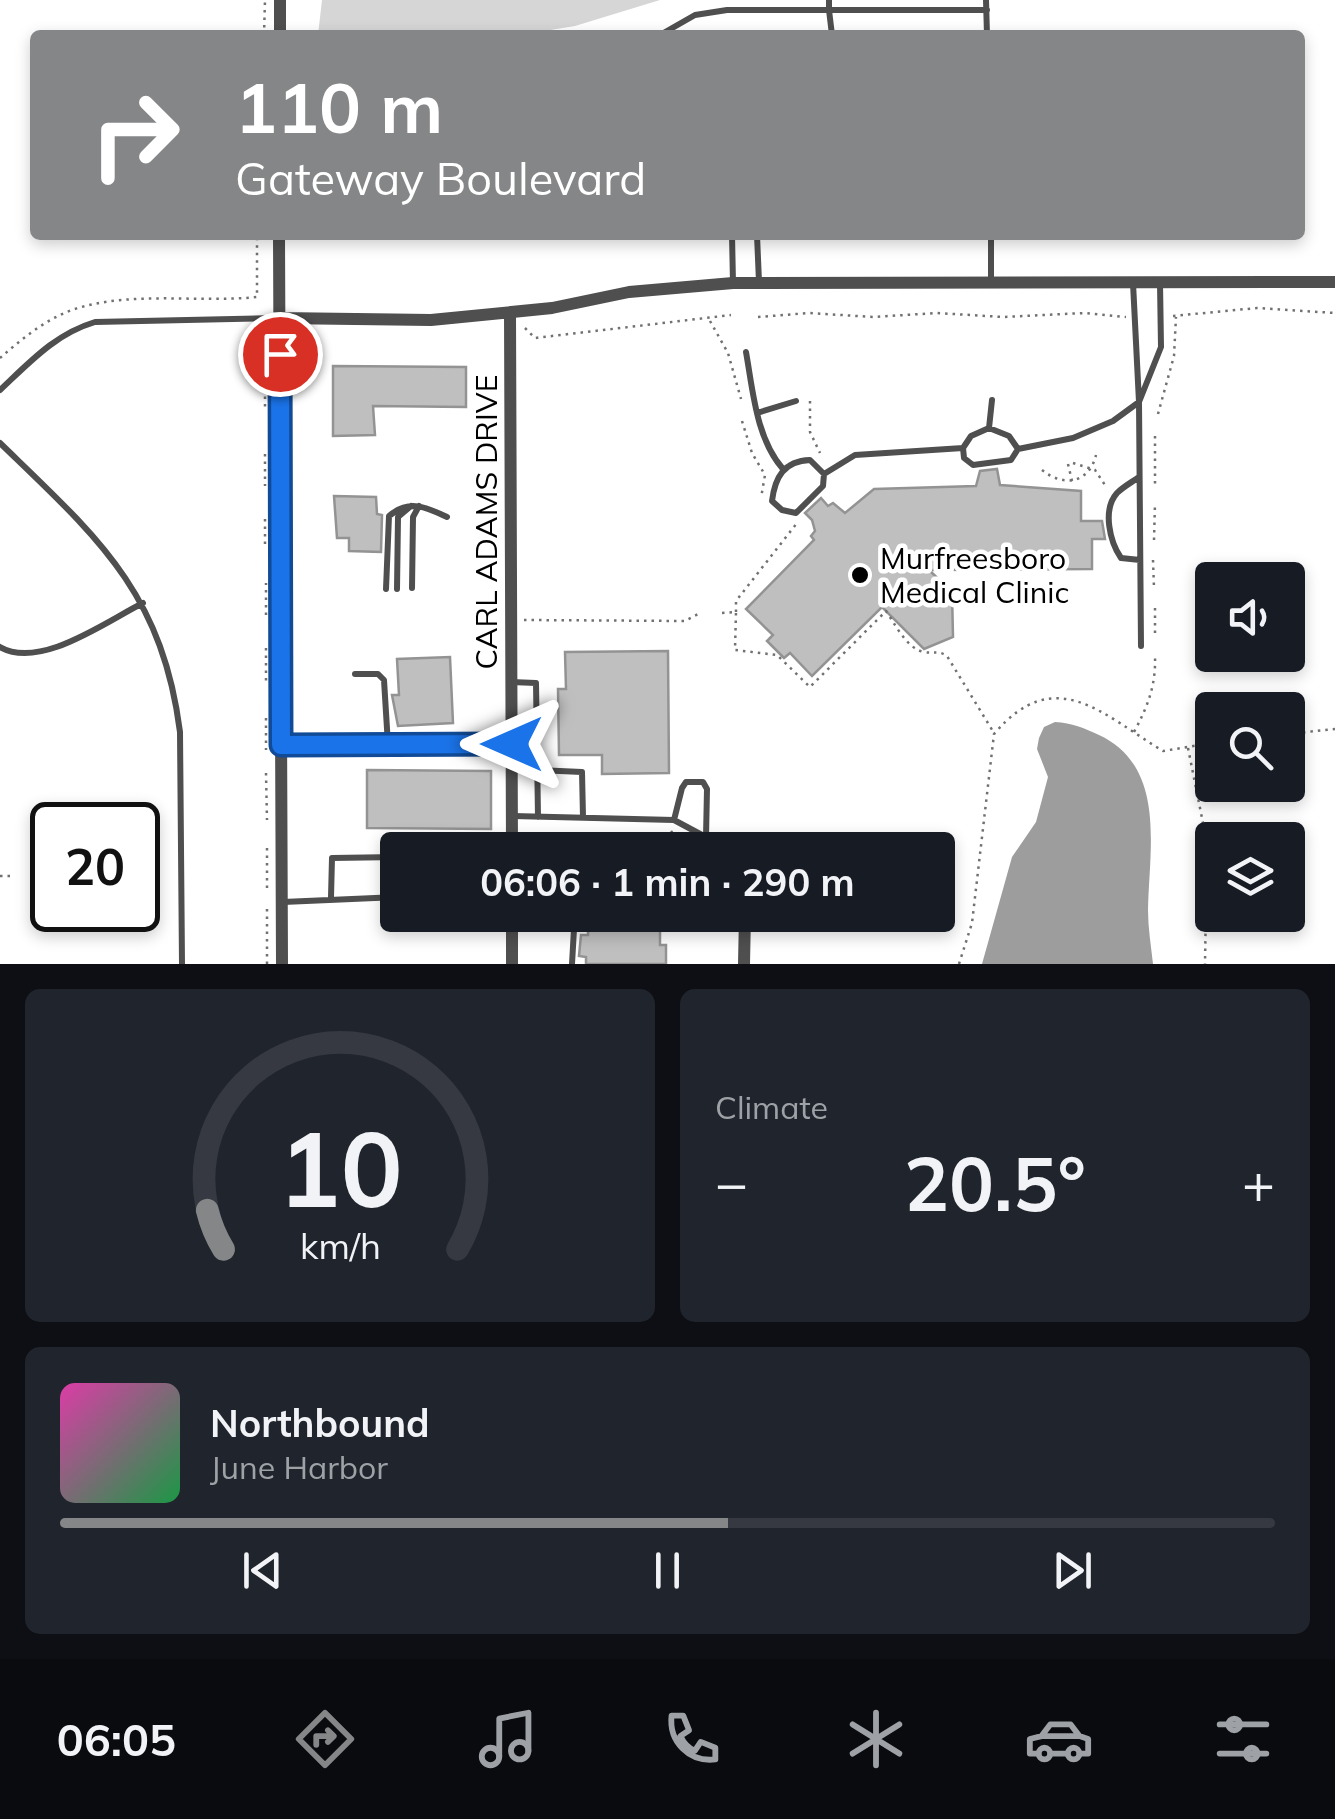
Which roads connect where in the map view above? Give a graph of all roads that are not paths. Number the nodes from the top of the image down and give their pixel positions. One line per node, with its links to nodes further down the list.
1 (280, 0): 6 (street)
2 (830, 0): 4 (lane)
3 (986, 0): 5 (lane)
4 (830, 10): 5 (lane); 7 (lane); 8 (lane)
5 (987, 10): 9 (lane)
6 (280, 30)
7 (669, 30)
8 (832, 30)
9 (987, 30)
10 (280, 240): 21 (street)
11 (732, 240): 18 (lane)
12 (757, 240): 19 (lane)
13 (991, 240): 14 (lane)
14 (991, 282): 15 (street); 19 (street)
15 (1133, 282): 16 (street); 26 (lane)
16 (1160, 282): 17 (street); 26 (lane)
17 (1335, 282)
18 (734, 283): 19 (street); 20 (street)
19 (759, 283)
20 (510, 313): 21 (street); 45 (street, CARL ADAMS DRIVE)
21 (279, 318): 23 (lane); 47 (street)
22 (746, 352): 27 (lane)
23 (0, 390)
24 (992, 400): 28 (lane)
25 (796, 401): 27 (lane)
26 (1139, 402): 31 (lane); 34 (lane)
27 (757, 413): 32 (lane)
28 (989, 428): 30 (lane); 31 (lane)
29 (0, 443): 41 (lane)
30 (963, 448): 31 (lane); 33 (lane)
31 (1018, 449)
32 (783, 469): 33 (lane); 33 (lane)
33 (824, 474)
34 (1140, 477): 37 (lane); 37 (lane)
35 (416, 506): 36 (lane); 38 (lane); 39 (lane); 40 (lane)
36 (448, 517)
37 (1140, 560): 42 (lane)
38 (412, 588)
39 (386, 589)
40 (397, 589)
41 (142, 603): 43 (lane); 64 (lane)
42 (1141, 646)
43 (0, 647)
44 (355, 674): 48 (lane)
45 (511, 682): 46 (street, CARL ADAMS DRIVE); 49 (lane)
46 (512, 744): 48 (lane); 50 (street, CARL ADAMS DRIVE)
47 (281, 745): 48 (lane); 60 (street)
48 (388, 745)
49 (538, 770): 51 (lane); 52 (lane)
50 (512, 816): 51 (lane); 54 (street, CARL ADAMS DRIVE)
51 (538, 816): 52 (lane)
52 (583, 817): 53 (lane)
53 (672, 824): 55 (lane); 56 (lane)
54 (512, 832)
55 (691, 832)
56 (706, 832)
57 (380, 857): 59 (lane)
58 (380, 897): 59 (lane)
59 (331, 898): 60 (lane)
60 (275, 902): 65 (street)
61 (512, 932): 66 (street)
62 (574, 932): 67 (lane)
63 (745, 932): 68 (street)
64 (182, 964)
65 (282, 964)
66 (512, 964)
67 (572, 964)
68 (744, 964)

